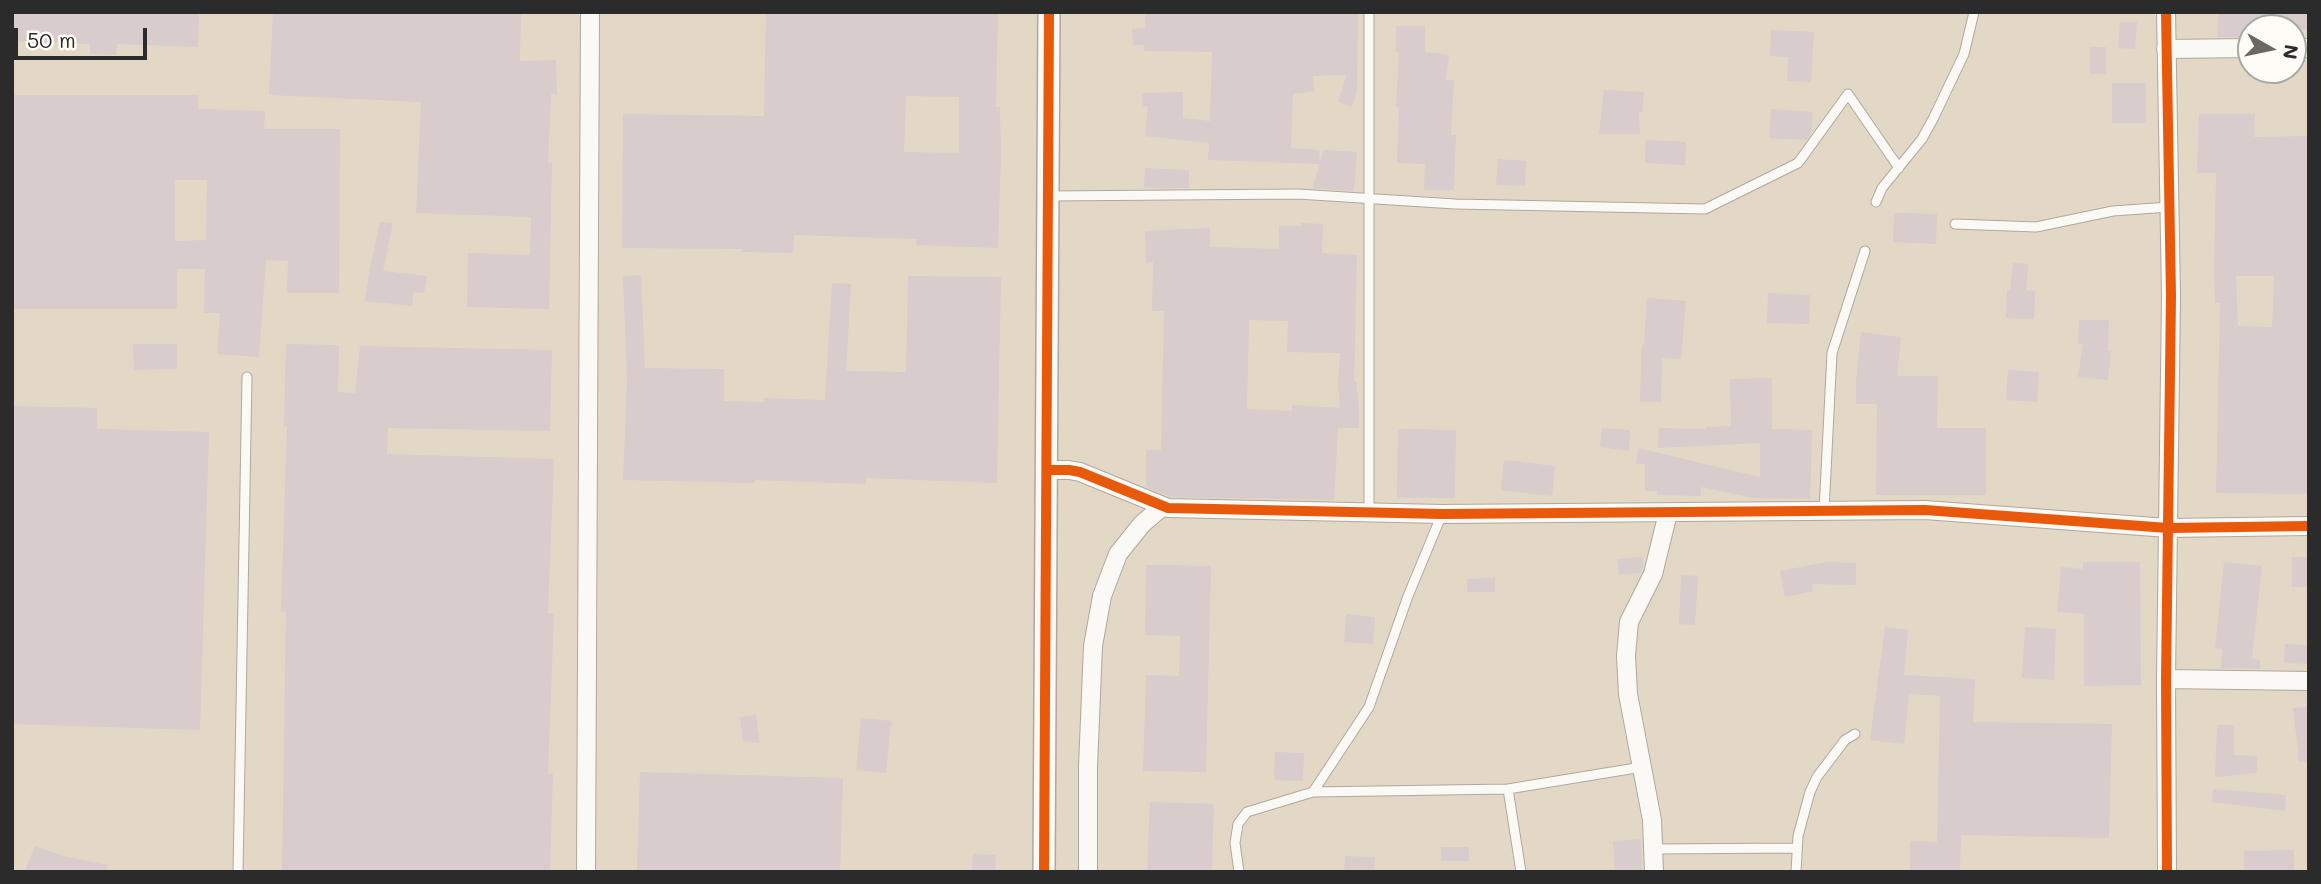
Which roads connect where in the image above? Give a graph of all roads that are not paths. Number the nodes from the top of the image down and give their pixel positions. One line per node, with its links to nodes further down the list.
1 (590, 12): 33 (street)
2 (1049, 12): 9 (street)
3 (1368, 12): 10 (lane)
4 (1974, 12): 8 (lane)
5 (2166, 12): 7 (street)
6 (2237, 48): 7 (street)
7 (2166, 49): 12 (street)
8 (1899, 168): 10 (lane); 11 (lane)
9 (1049, 196): 10 (lane); 16 (street)
10 (1369, 199): 19 (lane)
11 (1876, 202)
12 (2169, 207): 13 (lane); 23 (street)
13 (1955, 224)
14 (1865, 251): 18 (lane)
15 (247, 377): 32 (lane)
16 (1048, 470): 17 (street); 34 (street)
17 (1162, 508): 19 (street); 35 (street)
18 (1824, 510): 20 (street); 23 (street)
19 (1369, 513): 21 (street)
20 (1668, 513): 21 (street); 27 (street)
21 (1442, 514): 29 (lane)
22 (2309, 526): 23 (street)
23 (2168, 528): 24 (street)
24 (2166, 679): 25 (street); 40 (street)
25 (2309, 681)
26 (1855, 734): 30 (lane)
27 (1642, 768): 28 (lane); 31 (street)
28 (1508, 789): 29 (lane); 37 (lane)
29 (1313, 792): 36 (lane)
30 (1796, 848): 31 (lane); 39 (lane)
31 (1654, 849): 38 (street)
32 (238, 872)
33 (586, 872)
34 (1044, 872)
35 (1088, 872)
36 (1239, 872)
37 (1521, 872)
38 (1654, 872)
39 (1796, 872)
40 (2167, 872)

